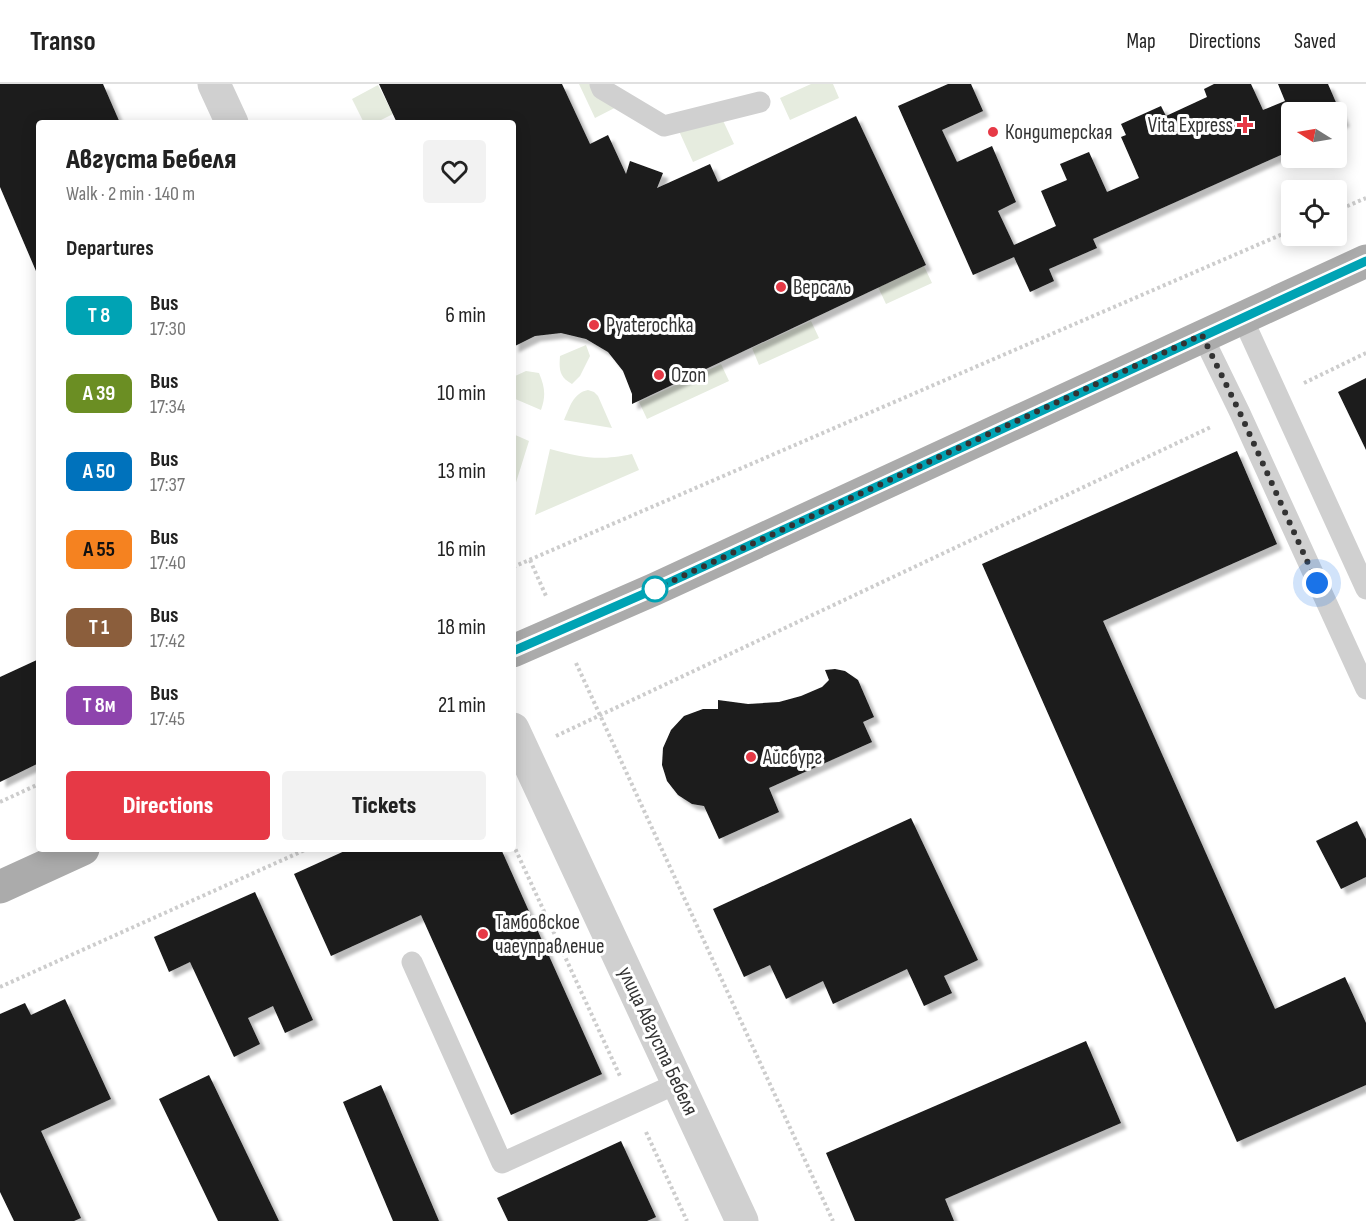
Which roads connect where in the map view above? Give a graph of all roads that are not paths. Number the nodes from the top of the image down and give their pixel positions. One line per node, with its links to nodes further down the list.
1 (214, 84): 4 (street)
2 (600, 84): 3 (lane)
3 (760, 102)
4 (231, 120)
5 (1366, 261): 6 (main road)
6 (1242, 317): 7 (main road); 8 (lane)
7 (1202, 335): 9 (main road); 10 (lane)
8 (1366, 589)
9 (516, 650)
10 (1366, 689)
11 (518, 741): 15 (street, улица Августа Бебеля)
12 (76, 852): 13 (main road)
13 (0, 887)
14 (412, 962): 15 (lane)
15 (678, 1083): 16 (street, улица Августа Бебеля)
16 (742, 1221)

